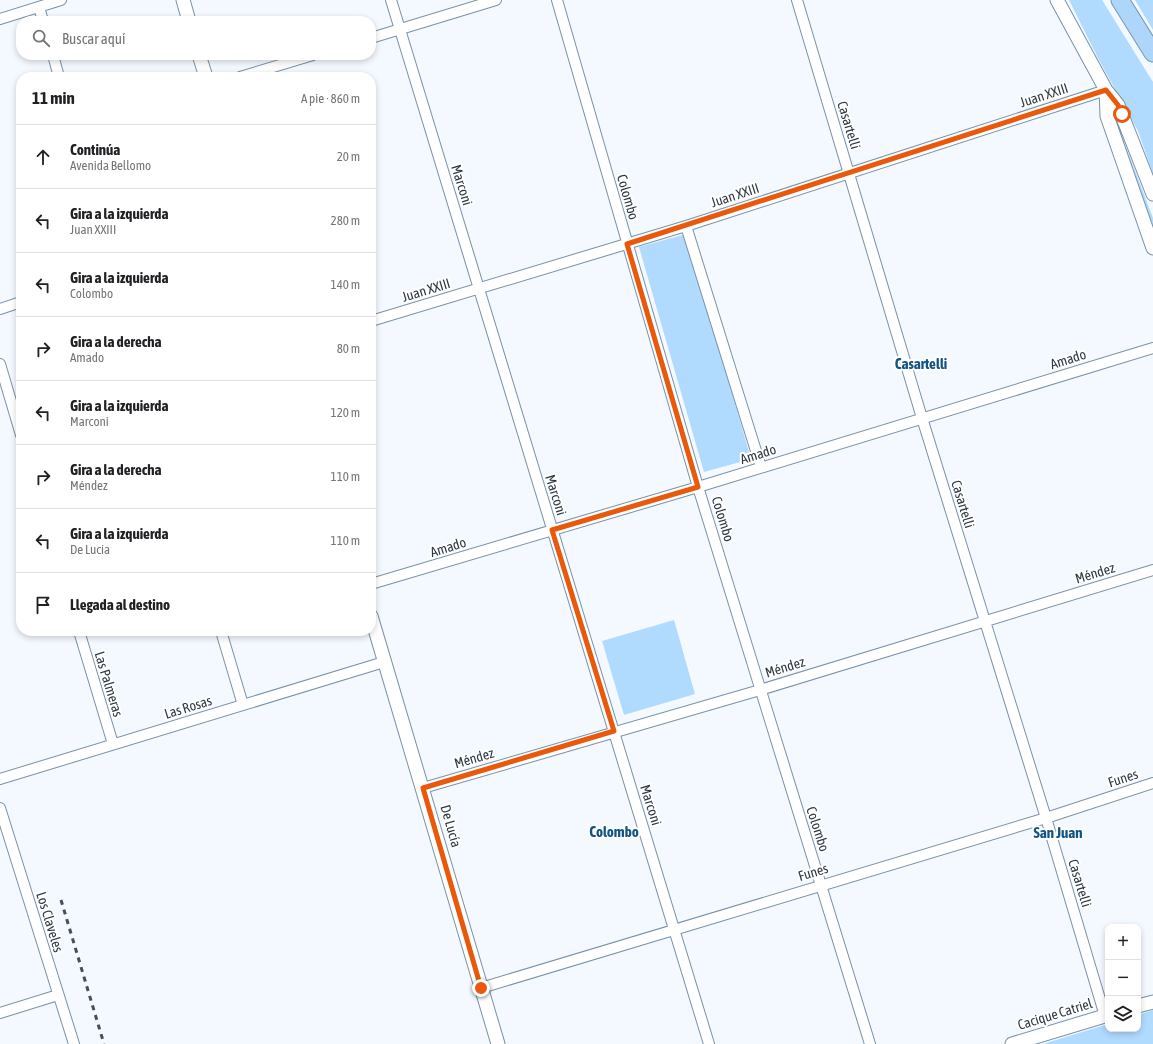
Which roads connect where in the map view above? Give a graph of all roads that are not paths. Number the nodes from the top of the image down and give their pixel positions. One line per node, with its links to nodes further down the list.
1 (61, 0): 9 (street)
2 (183, 0): 11 (street)
3 (391, 0): 13 (street, Marconi)
4 (496, 0): 13 (street)
5 (557, 0): 26 (street, Colombo)
6 (797, 0): 23 (street, Casartelli)
7 (1057, 0): 22 (street)
8 (1120, 0): 15 (highway)
9 (39, 6): 10 (street); 12 (street)
10 (42, 16)
11 (188, 16)
12 (0, 19)
13 (400, 29): 14 (street); 28 (street, Marconi)
14 (376, 36)
15 (1153, 53)
16 (54, 60): 19 (street)
17 (201, 60): 20 (street)
18 (296, 60): 21 (street)
19 (58, 72)
20 (204, 72)
21 (257, 72)
22 (1106, 90): 23 (street, Juan XXIII); 24 (street); 27 (street)
23 (849, 172): 25 (street, Juan XXIII); 35 (street, Casartelli)
24 (1153, 194)
25 (686, 226): 26 (street, Juan XXIII); 36 (street)
26 (627, 244): 28 (street, Juan XXIII); 37 (street, Colombo)
27 (1153, 248)
28 (480, 288): 31 (street, Juan XXIII); 38 (street, Marconi)
29 (16, 304): 30 (street)
30 (0, 309)
31 (376, 319)
32 (1153, 348): 35 (street, Amado)
33 (0, 364): 34 (street)
34 (16, 418)
35 (922, 418): 36 (street, Amado); 41 (street, Casartelli)
36 (761, 467): 37 (street, Amado)
37 (698, 487): 38 (street, Amado); 46 (street, Colombo)
38 (552, 530): 40 (street, Amado); 48 (street, Marconi)
39 (1153, 570): 41 (street, Méndez)
40 (376, 583)
41 (985, 621): 46 (street, Méndez); 54 (street, Casartelli)
42 (376, 634): 45 (street, De Lucía)
43 (81, 636): 49 (street, Las Palmeras)
44 (222, 636): 47 (street)
45 (384, 662): 47 (street, Las Rosas); 52 (street, De Lucía)
46 (760, 690): 48 (street, Méndez); 56 (street, Colombo)
47 (243, 705): 49 (street, Las Rosas)
48 (614, 731): 52 (street, Méndez); 57 (street, Marconi)
49 (113, 744): 50 (street, Las Rosas)
50 (0, 779)
51 (1153, 783): 54 (street, Funes)
52 (423, 788): 58 (street, De Lucía)
53 (0, 808): 55 (street, Los Claveles)
54 (1046, 818): 56 (street, Funes); 63 (street, Casartelli)
55 (2, 820): 59 (street, Los Claveles)
56 (821, 884): 57 (street, Funes); 68 (street, Colombo)
57 (674, 930): 58 (street, Funes); 67 (street, Marconi)
58 (481, 988): 66 (street, De Lucía)
59 (58, 995): 62 (street); 65 (street, Los Claveles)
60 (1153, 1002): 61 (street)
61 (1141, 1005)
62 (0, 1013)
63 (1105, 1013)
64 (1105, 1016): 69 (street, Cacique Catriel)
65 (74, 1044)
66 (498, 1044)
67 (709, 1044)
68 (870, 1044)
69 (1012, 1044)

